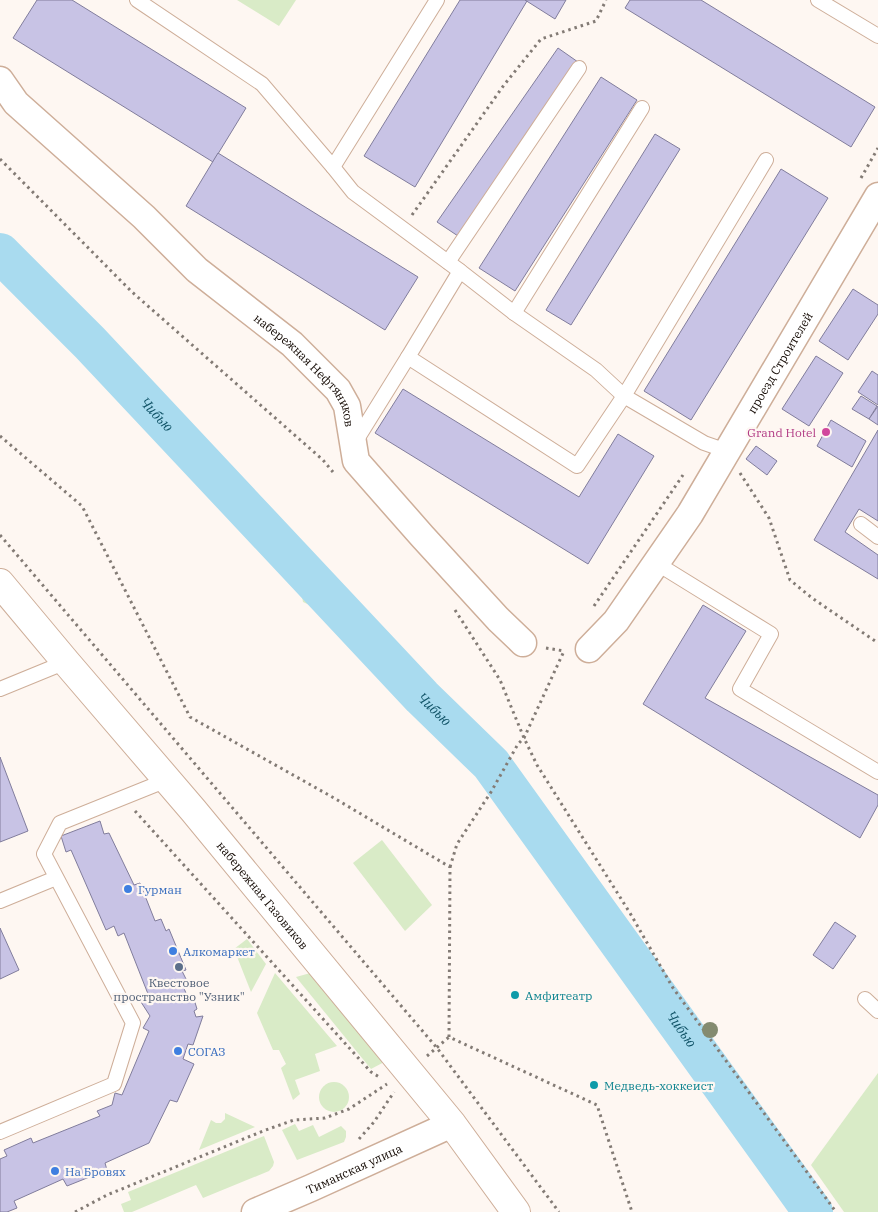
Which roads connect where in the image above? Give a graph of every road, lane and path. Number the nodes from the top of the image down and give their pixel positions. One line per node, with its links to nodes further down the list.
1 (137, 0): 12 (lane)
2 (437, 0): 12 (lane)
3 (606, 0): 14 (path)
4 (818, 0): 5 (lane)
5 (878, 36)
6 (579, 68): 15 (lane)
7 (0, 80): 21 (street, набережная Нефтяников)
8 (642, 108): 17 (lane)
9 (878, 148): 13 (path)
10 (0, 159): 23 (path)
11 (766, 160): 19 (lane)
12 (333, 167): 14 (lane)
13 (870, 204): 22 (street, проезд Строителей)
14 (402, 229): 15 (lane)
15 (448, 262): 16 (lane)
16 (460, 271): 17 (lane); 18 (lane)
17 (514, 313): 19 (lane)
18 (408, 357): 19 (lane); 21 (lane)
19 (624, 396): 22 (lane)
20 (0, 436): 41 (path)
21 (353, 446): 32 (street, набережная Нефтяников)
22 (726, 451): 28 (street, проезд Строителей); 33 (path)
23 (336, 475)
24 (683, 475): 31 (path)
25 (861, 524): 27 (lane)
26 (0, 535): 53 (path)
27 (878, 537)
28 (656, 563): 34 (street, проезд Строителей); 38 (lane)
29 (0, 583): 35 (main road, набережная Газовиков)
30 (454, 609): 37 (path)
31 (591, 611)
32 (523, 643): 34 (path)
33 (878, 643)
34 (574, 648): 37 (path)
35 (66, 662): 36 (lane); 39 (main road, набережная Газовиков)
36 (0, 689)
37 (524, 738): 41 (path); 55 (path)
38 (878, 772)
39 (167, 780): 40 (lane); 46 (main road, набережная Газовиков)
40 (123, 798): 42 (lane); 50 (path)
41 (450, 868): 54 (path)
42 (56, 878): 43 (lane); 48 (lane)
43 (0, 901)
44 (865, 999): 45 (lane)
45 (878, 1011)
46 (407, 1071): 47 (main road, набережная Газовиков); 49 (path)
47 (452, 1124): 51 (street, Тиманская улица); 52 (main road, набережная Газовиков)
48 (0, 1132)
49 (354, 1144)
50 (75, 1212)
51 (256, 1212)
52 (516, 1212)
53 (559, 1212)
54 (632, 1212)
55 (836, 1212)

